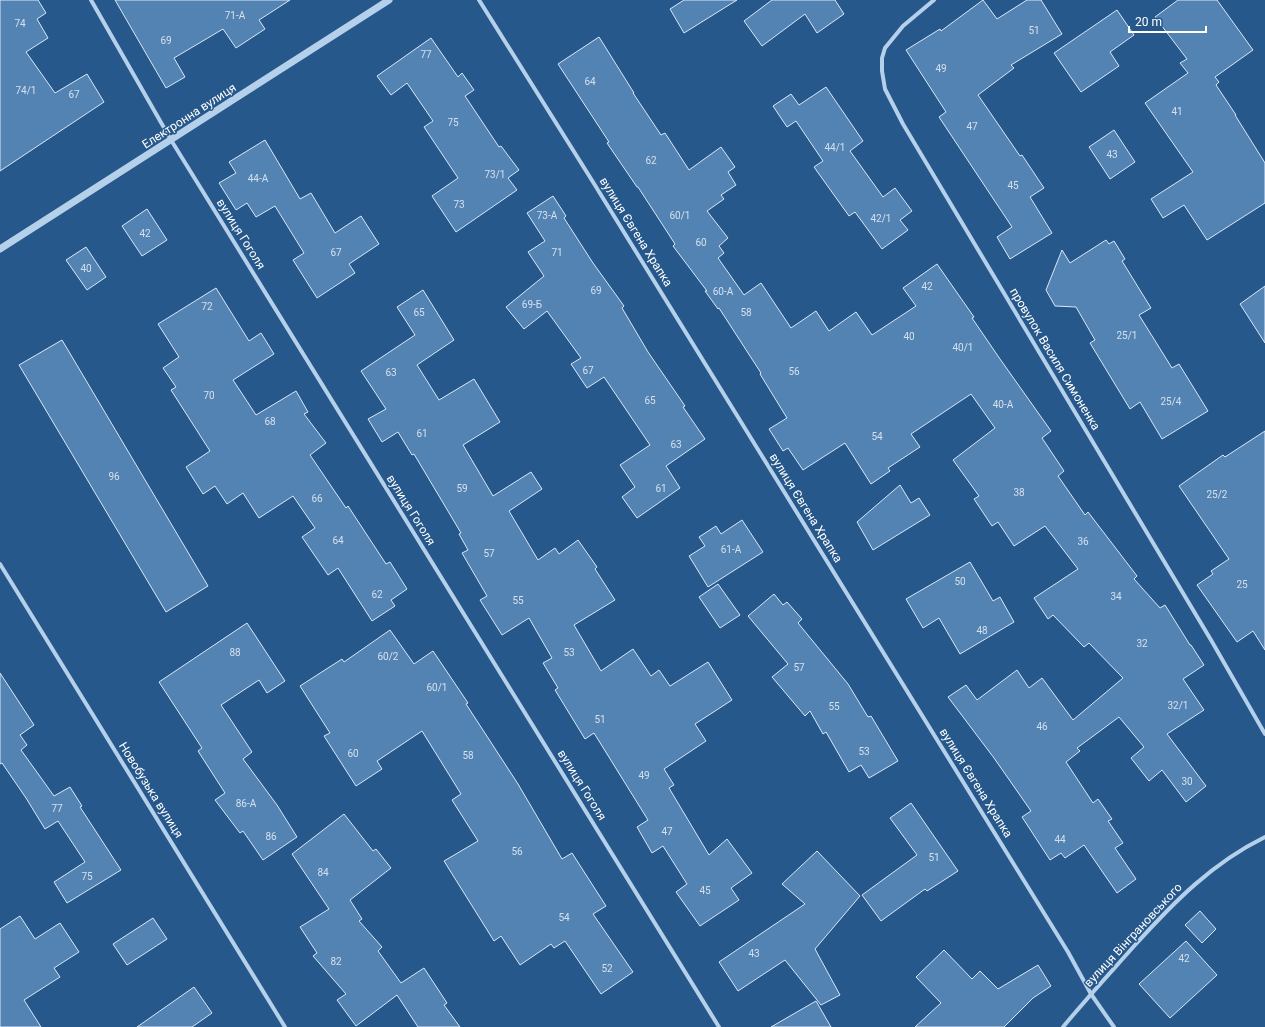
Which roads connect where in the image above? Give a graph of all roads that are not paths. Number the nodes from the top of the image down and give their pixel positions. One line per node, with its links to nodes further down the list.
1 (91, 0): 5 (street, вулиця Гоголя)
2 (389, 0): 5 (street, Електронна вулиця)
3 (478, 0): 10 (street, вулиця Євгена Храпка)
4 (934, 0): 8 (street, провулок Василя Симоненка)
5 (171, 140): 6 (street, Електронна вулиця); 12 (street, вулиця Гоголя)
6 (0, 250)
7 (0, 564): 11 (street, Новобузька вулиця)
8 (1265, 734)
9 (1265, 838): 10 (street, вулиця Вінграновського)
10 (1091, 994): 13 (street, вулиця Вінграновського); 14 (street, вулиця Євгена Храпка)
11 (285, 1027)
12 (719, 1027)
13 (1063, 1027)
14 (1114, 1027)

